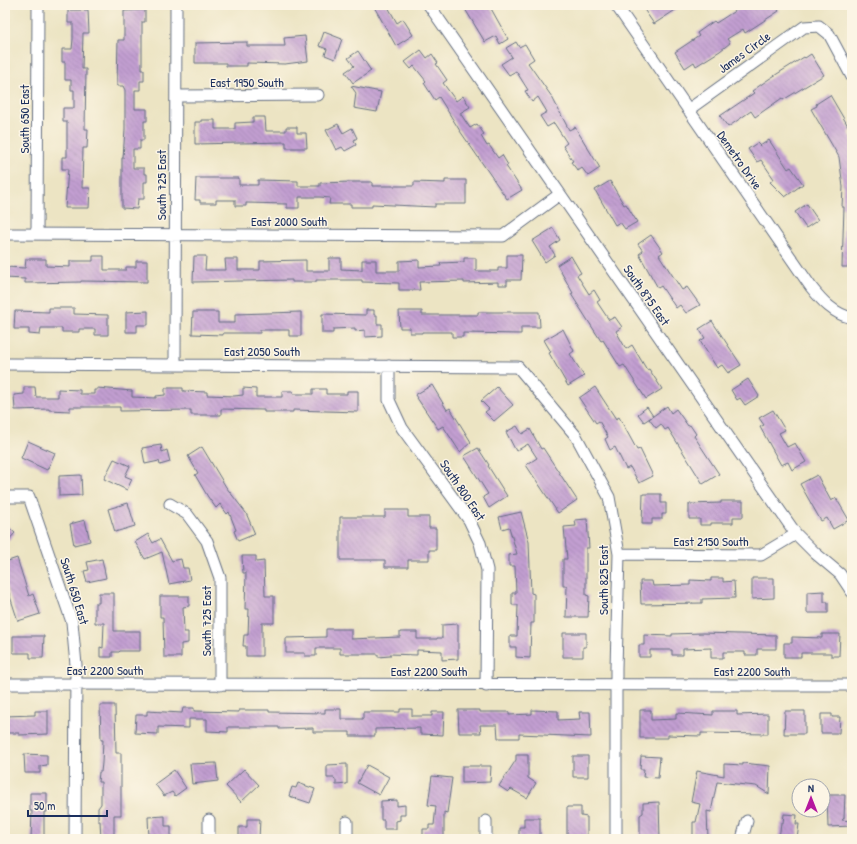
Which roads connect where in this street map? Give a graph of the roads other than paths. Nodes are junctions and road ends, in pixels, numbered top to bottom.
1 (38, 5) edge
2 (176, 5) edge
3 (429, 5) edge
4 (616, 5) edge
5 (852, 77) edge
6 (318, 95) dead end
7 (176, 96) junction
8 (688, 110) junction
9 (560, 194) junction
10 (5, 234) edge
11 (37, 234) junction
12 (175, 234) junction
13 (852, 318) edge
14 (5, 364) edge
15 (175, 365) junction
16 (389, 366) junction
17 (518, 368) joint
18 (5, 497) edge
19 (170, 504) dead end
20 (796, 534) junction
21 (619, 554) junction
22 (852, 592) edge
23 (5, 684) edge
24 (76, 684) junction
25 (220, 684) junction
26 (852, 684) edge
27 (616, 685) junction
28 (486, 686) junction
29 (209, 820) dead end
30 (486, 821) dead end
31 (746, 821) dead end
32 (347, 822) dead end
33 (75, 839) edge
34 (209, 839) edge
35 (347, 839) edge
36 (486, 839) edge
37 (616, 839) edge
38 (742, 839) edge

1 - 11 street, South 650 East
2 - 7 street, South 725 East
3 - 9 street, South 875 East
4 - 8 street, Demetro Drive
5 - 8 street, James Circle
6 - 7 street, East 1950 South
7 - 12 street, South 725 East
8 - 13 street, Demetro Drive
9 - 12 street, East 2000 South
9 - 20 street, South 875 East
10 - 11 street, East 2000 South
11 - 12 street, East 2000 South
12 - 15 street, South 725 East
14 - 15 street, East 2050 South
15 - 16 street, East 2050 South
16 - 17 street, East 2050 South
16 - 28 street, South 800 East
17 - 21 street, South 825 East
18 - 24 street, South 650 East
19 - 25 street, South 725 East
20 - 21 street, East 2150 South
20 - 22 street, South 875 East
21 - 27 street, South 825 East
23 - 24 street, East 2200 South
24 - 25 street, East 2200 South
24 - 33 street, South 650 East
25 - 28 street, East 2200 South
26 - 27 street, East 2200 South
27 - 28 street, East 2200 South
27 - 37 street, South 825 East
29 - 34 street
30 - 36 street
31 - 38 street
32 - 35 street

